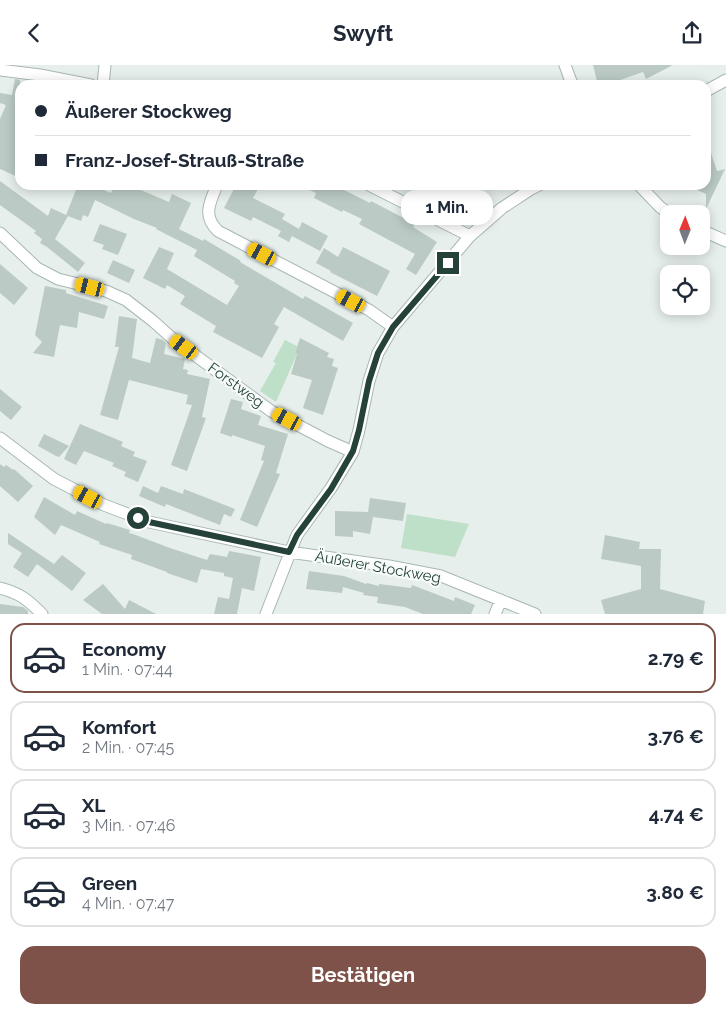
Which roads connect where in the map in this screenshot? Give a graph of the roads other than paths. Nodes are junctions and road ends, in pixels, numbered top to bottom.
1 (105, 65) edge
2 (565, 65) edge
3 (0, 70) edge
4 (66, 80) edge
5 (104, 80) edge
6 (570, 80) edge
7 (726, 80) edge
8 (711, 88) edge
9 (215, 190) edge
10 (379, 190) edge
11 (529, 190) edge
12 (644, 190) edge
13 (660, 207) edge
14 (0, 233) edge
15 (710, 235) edge
16 (470, 236) junction
17 (726, 241) edge
18 (393, 327) junction
19 (0, 439) edge
20 (353, 451) junction
21 (289, 552) junction
22 (0, 587) edge
23 (501, 600) junction
24 (42, 614) edge
25 (266, 614) edge
26 (495, 614) edge
27 (535, 614) edge

1 - 5 street
2 - 6 street
3 - 4 street
7 - 8 street
9 - 18 street
10 - 16 street
11 - 16 street
12 - 13 street
14 - 20 street, Forstweg
15 - 17 street
16 - 18 street
18 - 20 street
19 - 21 street, Äußerer Stockweg
20 - 21 street
21 - 23 street, Äußerer Stockweg
21 - 25 street
22 - 24 street
23 - 26 street
23 - 27 street, Äußerer Stockweg

